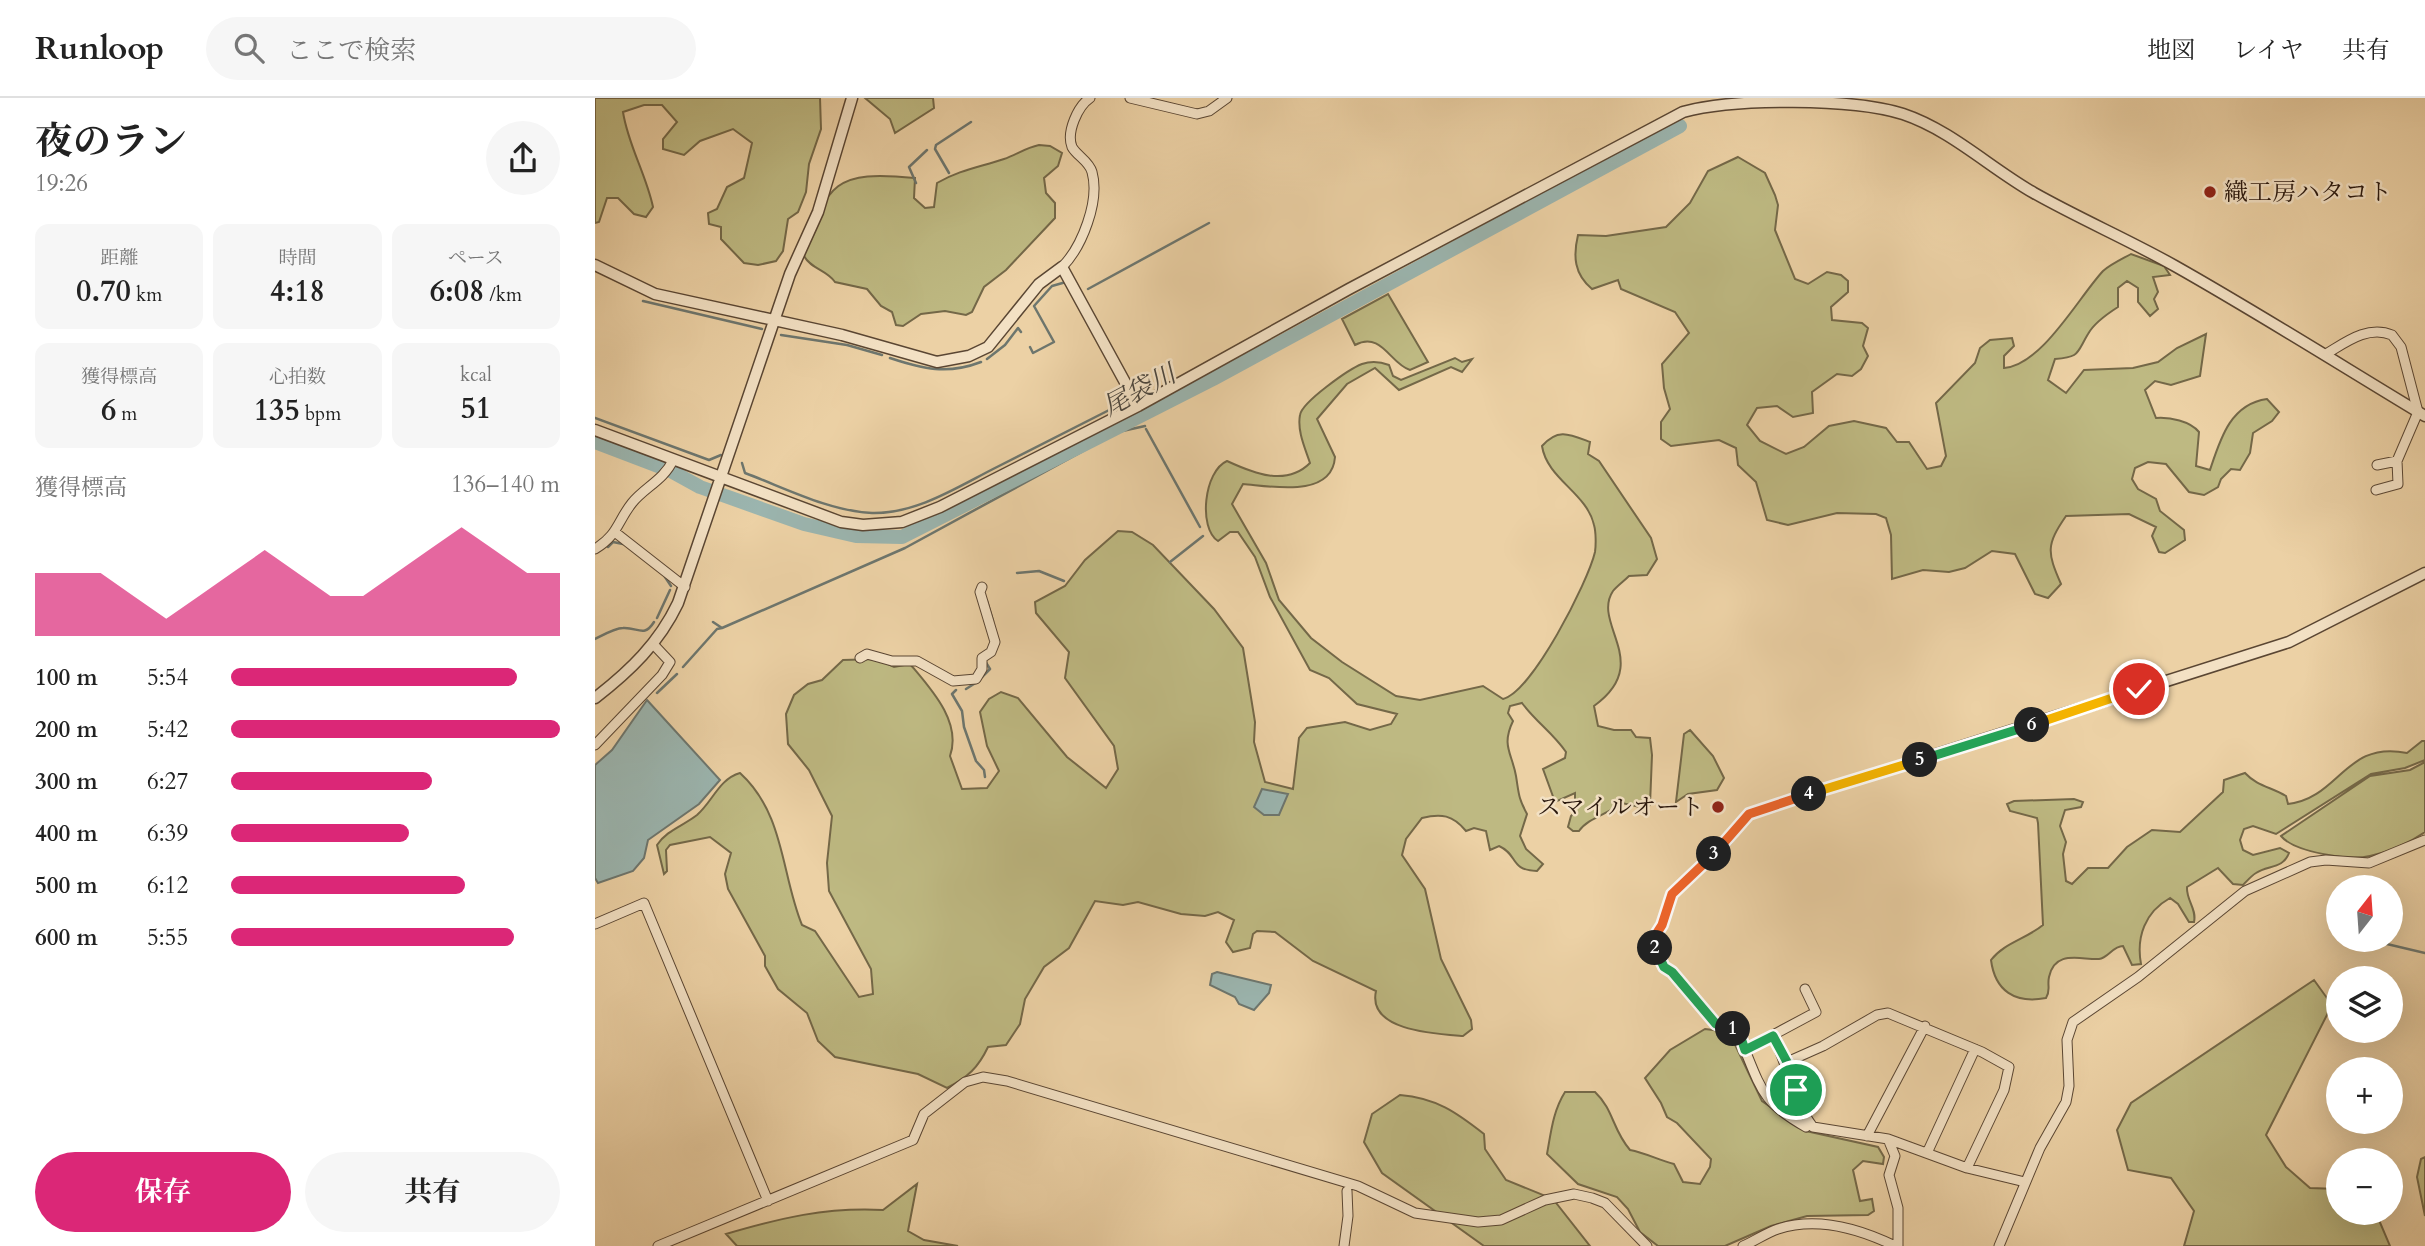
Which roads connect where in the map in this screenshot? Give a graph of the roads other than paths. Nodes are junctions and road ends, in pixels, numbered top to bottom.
1 (852, 98) edge
2 (1090, 98) edge
3 (1130, 98) edge
4 (1227, 98) edge
5 (1702, 102) edge
6 (595, 265) edge
7 (1062, 267) junction
8 (773, 323) junction
9 (2326, 354) junction
10 (1137, 406) junction
11 (2422, 414) edge
12 (595, 429) edge
13 (2397, 461) junction
14 (2377, 465) dead end
15 (670, 467) junction
16 (720, 488) junction
17 (2375, 490) dead end
18 (616, 533) junction
19 (595, 549) edge
20 (2425, 573) edge
21 (685, 587) junction
22 (982, 587) dead end
23 (654, 645) junction
24 (860, 658) dead end
25 (595, 698) edge
26 (595, 745) edge
27 (1931, 756) joint
28 (2425, 840) edge
29 (595, 924) edge
30 (1805, 989) dead end
31 (1925, 1026) junction
32 (1773, 1036) junction
33 (1975, 1049) junction
34 (1745, 1050) junction
35 (1787, 1062) junction
36 (1810, 1123) junction
37 (1867, 1136) junction
38 (1888, 1139) junction
39 (1927, 1153) junction
40 (1968, 1168) junction
41 (2025, 1182) junction
42 (1347, 1191) dead end
43 (768, 1201) junction
44 (658, 1246) edge
45 (1344, 1246) edge
46 (1647, 1246) edge
47 (1743, 1246) edge
48 (1896, 1246) edge
49 (1999, 1246) edge

1 - 8 street
2 - 7 street
3 - 4 street
5 - 9 street
5 - 10 street
6 - 8 street
7 - 8 street
7 - 10 street
8 - 16 street
9 - 11 street
9 - 11 street
10 - 16 street
11 - 13 street
12 - 15 street
13 - 14 street
13 - 17 street
15 - 16 street
15 - 18 street
16 - 21 street
18 - 19 street
18 - 21 street
20 - 27 street
21 - 23 street
22 - 24 street
23 - 25 street
23 - 26 street
27 - 34 street
28 - 41 street
29 - 43 street
30 - 32 street
31 - 33 street
31 - 35 street
31 - 37 street
32 - 34 street
32 - 35 street
33 - 39 street
33 - 40 street
34 - 36 street
35 - 36 street
36 - 37 street
37 - 38 street
38 - 39 street
38 - 48 street
39 - 40 street
40 - 41 street
41 - 49 street
42 - 45 street
43 - 44 street
43 - 46 street
47 - 48 street

